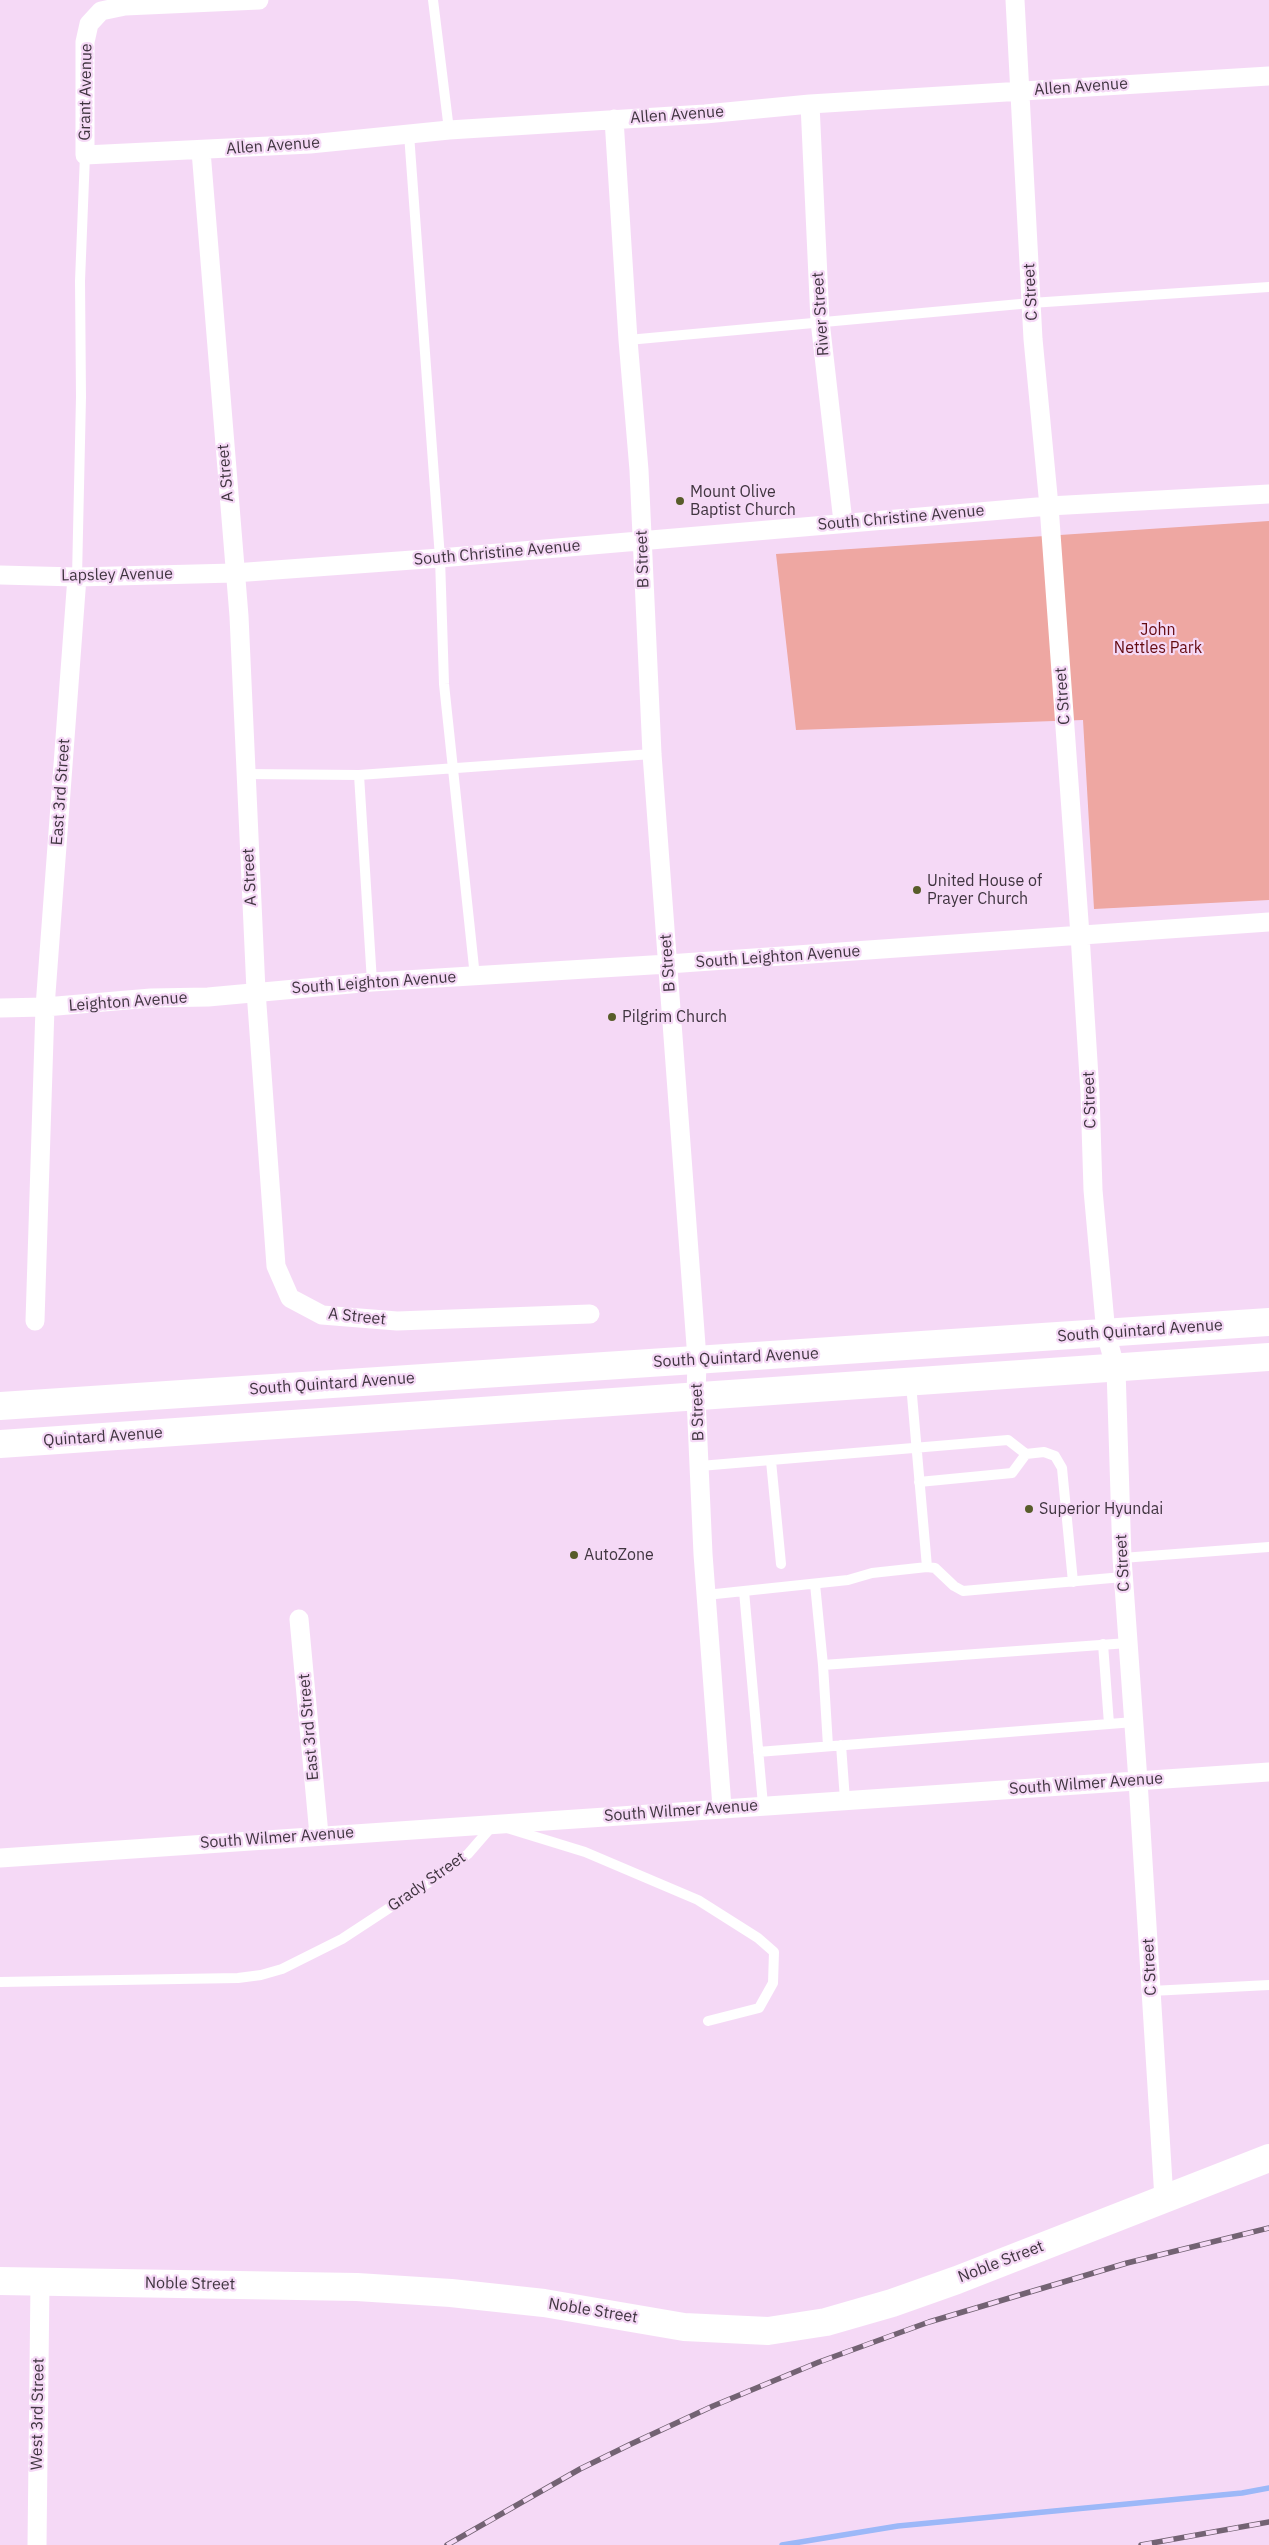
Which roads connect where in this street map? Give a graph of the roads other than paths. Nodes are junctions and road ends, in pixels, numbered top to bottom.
1 (259, 0) edge
2 (434, 0) edge
3 (1015, 0) edge
4 (1269, 76) edge
5 (1021, 92) junction
6 (810, 104) junction
7 (614, 119) junction
8 (449, 130) junction
9 (409, 134) junction
10 (201, 151) junction
11 (85, 155) junction
12 (1269, 287) edge
13 (1031, 303) junction
14 (820, 321) junction
15 (628, 340) junction
16 (1269, 494) edge
17 (1049, 506) junction
18 (843, 522) junction
19 (643, 541) junction
20 (440, 558) junction
21 (234, 573) junction
22 (0, 575) edge
23 (77, 577) junction
24 (652, 754) junction
25 (452, 769) junction
26 (245, 774) junction
27 (359, 774) junction
28 (1269, 922) edge
29 (1080, 935) junction
30 (668, 964) junction
31 (474, 977) junction
32 (372, 982) junction
33 (256, 991) junction
34 (45, 1007) junction
35 (0, 1008) edge
36 (590, 1314) dead end
37 (35, 1321) dead end
38 (1269, 1322) edge
39 (1106, 1334) junction
40 (1269, 1357) edge
41 (697, 1359) junction
42 (1116, 1369) junction
43 (910, 1380) junction
44 (696, 1398) junction
45 (0, 1406) edge
46 (207, 1429) joint
47 (0, 1444) edge
48 (916, 1449) junction
49 (1026, 1454) junction
50 (771, 1461) junction
51 (700, 1466) junction
52 (919, 1482) junction
53 (1269, 1547) edge
54 (781, 1564) dead end
55 (926, 1567) junction
56 (1122, 1567) junction
57 (1073, 1582) junction
58 (815, 1584) junction
59 (744, 1591) junction
60 (706, 1595) junction
61 (299, 1619) dead end
62 (1128, 1643) junction
63 (1103, 1644) junction
64 (823, 1665) junction
65 (1134, 1722) junction
66 (1108, 1724) junction
67 (841, 1745) junction
68 (828, 1746) junction
69 (758, 1752) junction
70 (1269, 1772) edge
71 (1138, 1781) junction
72 (845, 1800) junction
73 (763, 1805) junction
74 (722, 1808) junction
75 (494, 1824) junction
76 (319, 1835) junction
77 (0, 1858) edge
78 (0, 1982) edge
79 (1269, 1985) edge
80 (1151, 1991) junction
81 (708, 2021) dead end
82 (1269, 2158) edge
83 (1164, 2199) junction
84 (0, 2282) edge
85 (40, 2282) junction
86 (36, 2545) edge

1 - 11 street, Grant Avenue
2 - 8 lane
3 - 5 street, C Street
4 - 5 street, Allen Avenue
5 - 6 street, Allen Avenue
5 - 13 street, C Street
6 - 7 street, Allen Avenue
6 - 14 street, River Street
7 - 8 street, Allen Avenue
7 - 15 street, B Street
8 - 9 street, Allen Avenue
9 - 10 street, Allen Avenue
9 - 20 lane
10 - 11 street, Allen Avenue
10 - 21 street, A Street
11 - 23 lane
12 - 13 lane
13 - 14 lane
13 - 17 street, C Street
14 - 15 lane
14 - 18 street, River Street
15 - 19 street, B Street
16 - 17 street, South Christine Avenue
17 - 18 street, South Christine Avenue
17 - 29 street, C Street
18 - 19 street, South Christine Avenue
19 - 20 street, South Christine Avenue
19 - 24 street, B Street
20 - 21 street, South Christine Avenue
20 - 25 lane
21 - 23 street, Lapsley Avenue
21 - 26 street, A Street
22 - 23 street, Lapsley Avenue
23 - 34 street, East 3rd Street
24 - 25 lane
24 - 30 street, B Street
25 - 27 lane
25 - 31 lane
26 - 27 lane
26 - 33 street, A Street
27 - 32 lane
28 - 29 street, South Leighton Avenue
29 - 30 street, South Leighton Avenue
29 - 39 street, C Street
30 - 31 street, South Leighton Avenue
30 - 41 street, B Street
31 - 32 street, South Leighton Avenue
32 - 33 street, South Leighton Avenue
33 - 34 street, Leighton Avenue
33 - 36 street, A Street
34 - 35 street, Leighton Avenue
34 - 37 street, East 3rd Street
38 - 39 main road, South Quintard Avenue
39 - 41 main road, South Quintard Avenue
39 - 42 street, C Street
40 - 42 main road, South Quintard Avenue
41 - 44 street, B Street
41 - 45 main road, South Quintard Avenue
42 - 43 main road, South Quintard Avenue
42 - 56 street, C Street
43 - 44 main road, South Quintard Avenue
43 - 48 lane
44 - 46 main road, South Quintard Avenue
44 - 51 street, B Street
46 - 47 main road, Quintard Avenue
48 - 49 lane
48 - 50 lane
48 - 52 lane
49 - 52 lane
49 - 57 lane
50 - 51 lane
50 - 54 lane
51 - 60 street, B Street
52 - 55 lane
53 - 56 lane
55 - 57 lane
55 - 58 lane
56 - 57 lane
56 - 62 street, C Street
58 - 59 lane
58 - 64 lane
59 - 60 lane
59 - 69 lane
60 - 74 street, B Street
61 - 76 street, East 3rd Street
62 - 63 lane
62 - 65 street, C Street
63 - 64 lane
63 - 66 lane
64 - 68 lane
65 - 66 lane
65 - 71 street, C Street
66 - 67 lane
67 - 68 lane
67 - 72 lane
68 - 69 lane
69 - 73 lane
70 - 71 street, South Wilmer Avenue
71 - 72 street, South Wilmer Avenue
71 - 80 street, C Street
72 - 73 street, South Wilmer Avenue
73 - 74 street, South Wilmer Avenue
74 - 75 street, South Wilmer Avenue
75 - 76 street, South Wilmer Avenue
75 - 78 lane, Grady Street
75 - 81 lane
76 - 77 street, South Wilmer Avenue
79 - 80 lane
80 - 83 street, C Street
82 - 83 main road, Noble Street
83 - 85 main road, Noble Street
84 - 85 main road, Noble Street
85 - 86 street, West 3rd Street

